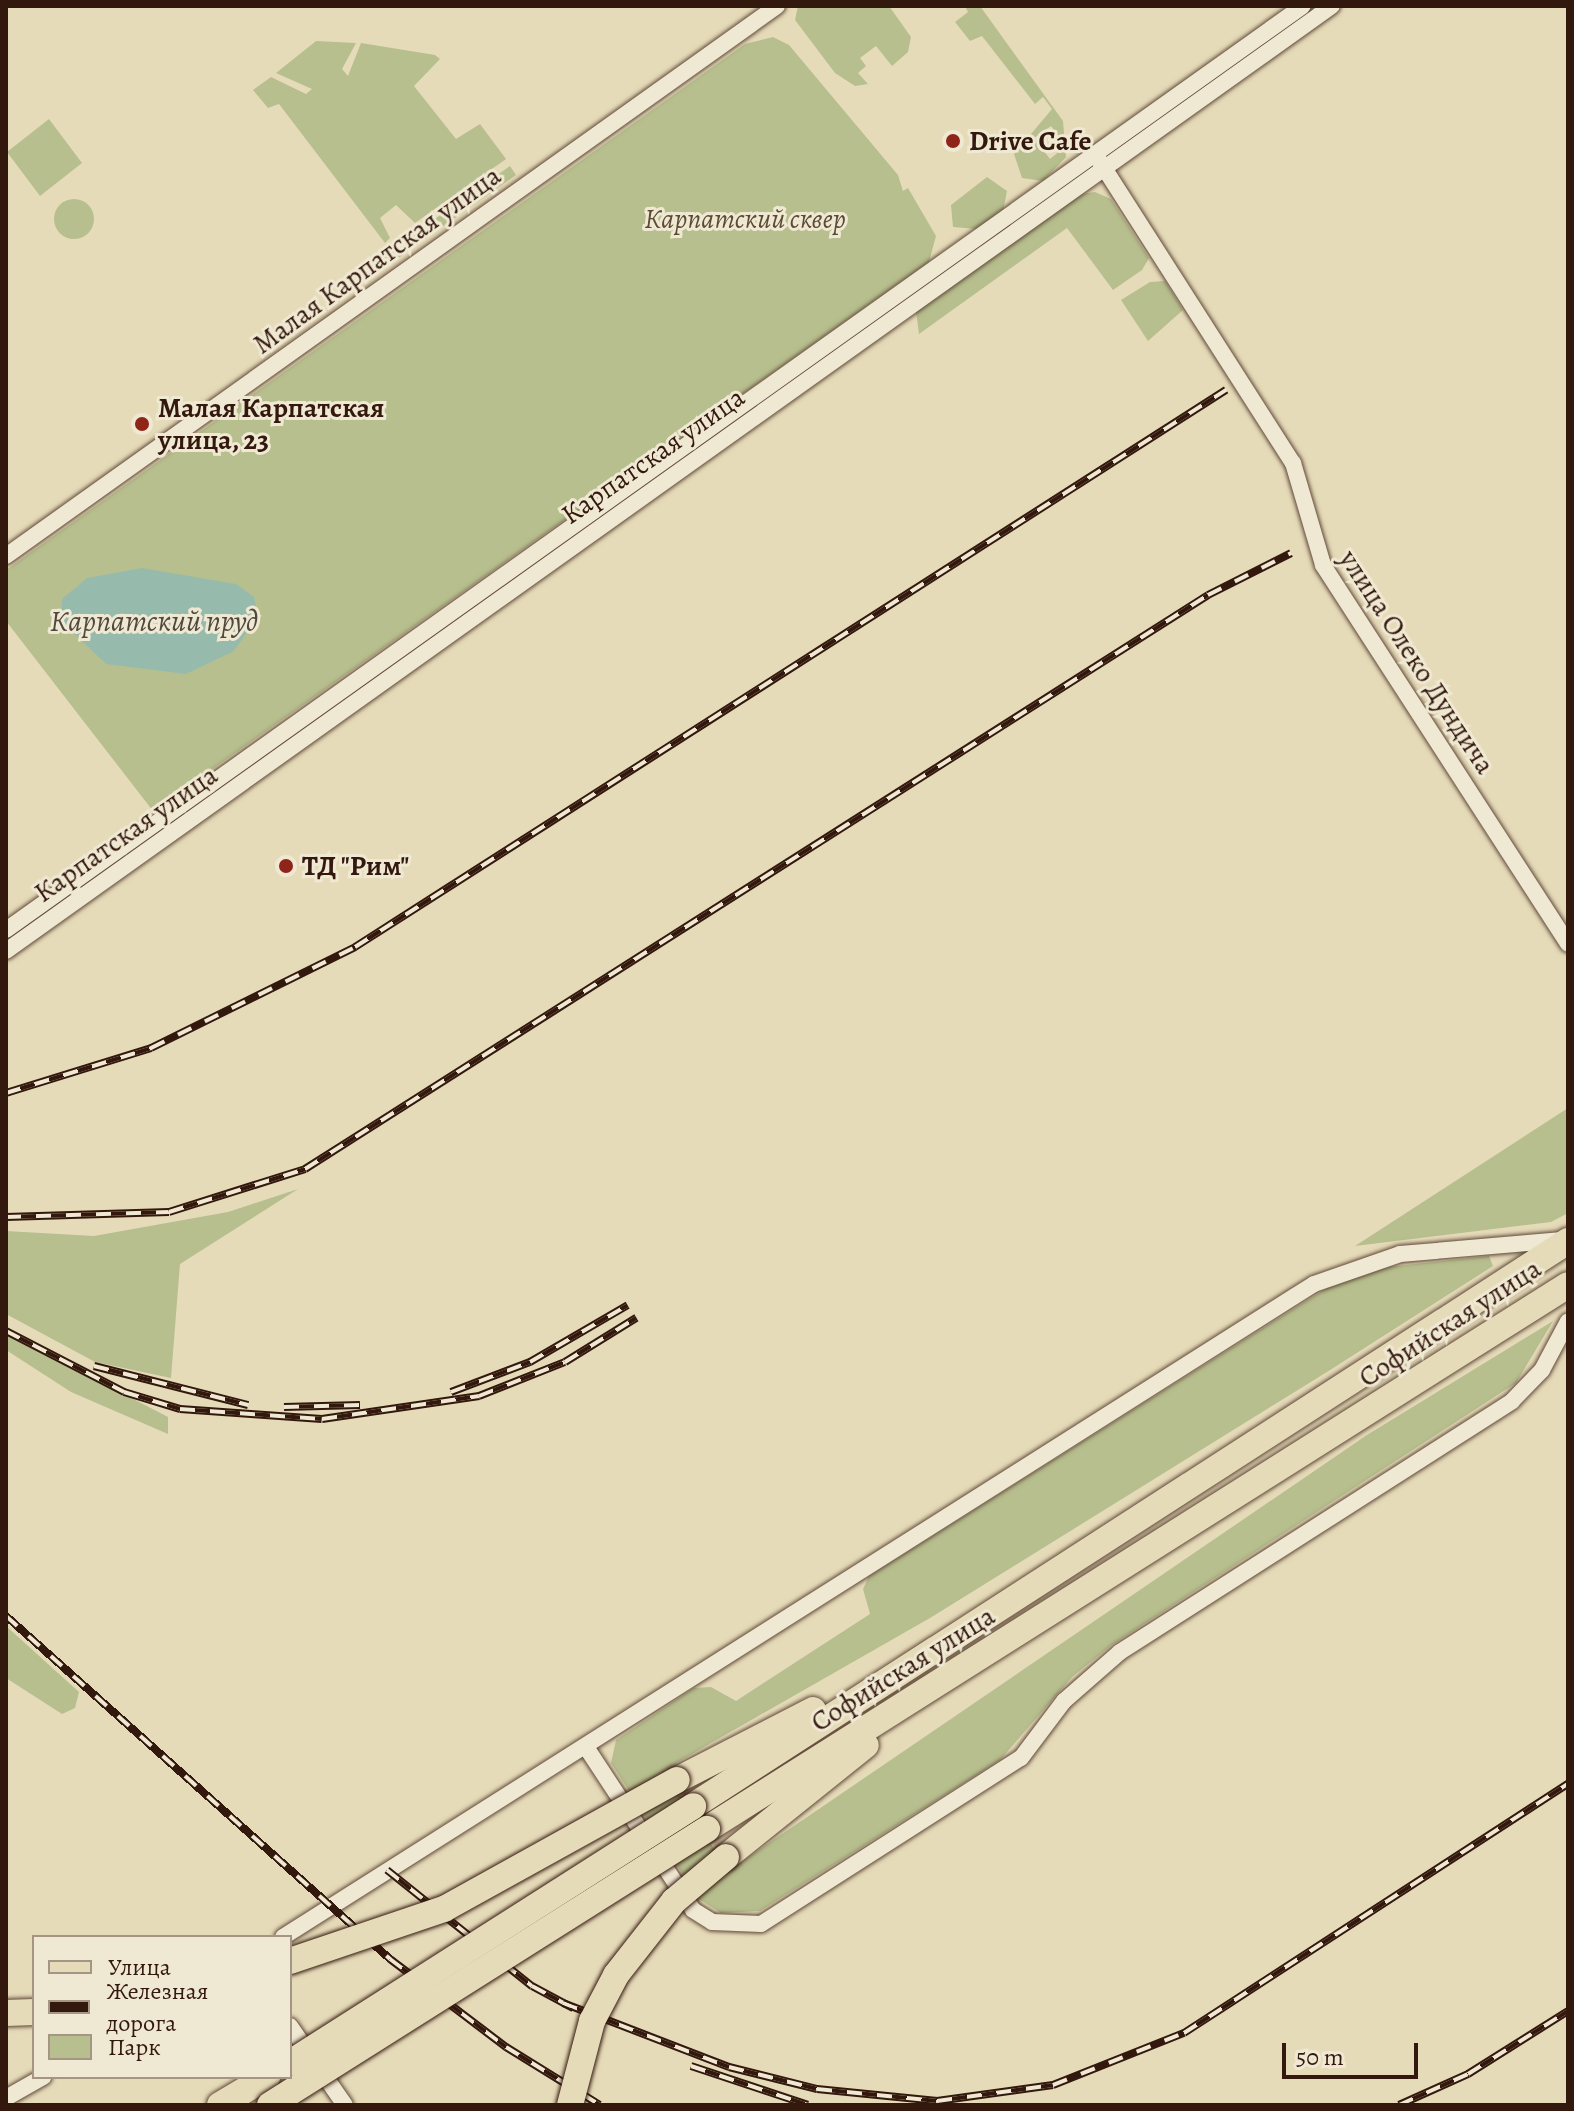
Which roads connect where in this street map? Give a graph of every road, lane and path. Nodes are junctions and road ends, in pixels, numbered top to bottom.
1 (777, 6) edge
2 (1303, 6) edge
3 (1332, 6) edge
4 (1100, 161) junction
5 (6, 556) edge
6 (6, 930) edge
7 (1568, 944) edge
8 (6, 951) edge
9 (1568, 1240) edge
10 (1568, 1285) edge
11 (1568, 1321) edge
12 (882, 1678) junction
13 (900, 1711) junction
14 (586, 1747) junction
15 (286, 1935) edge
16 (292, 1960) edge
17 (32, 2012) edge
18 (6, 2013) edge
19 (292, 2029) edge
20 (292, 2062) edge
21 (39, 2079) edge
22 (264, 2079) edge
23 (6, 2098) edge
24 (220, 2105) edge
25 (270, 2105) edge
26 (345, 2105) edge
27 (570, 2105) edge

1 - 5 street, Малая Карпатская улица
2 - 4 street, Карпатская улица
3 - 4 street, Карпатская улица
4 - 6 street, Карпатская улица
4 - 7 street, улица Олеко Дундича
4 - 8 street, Карпатская улица
9 - 12 main road, Софийская улица
9 - 14 street
10 - 13 main road, Софийская улица
11 - 14 street
12 - 16 main road, bridge
12 - 20 main road, Софийская улица, bridge
13 - 25 main road, Софийская улица, bridge
13 - 27 main road, bridge
14 - 15 street
17 - 18 main road
19 - 26 street
21 - 23 street
22 - 24 main road

